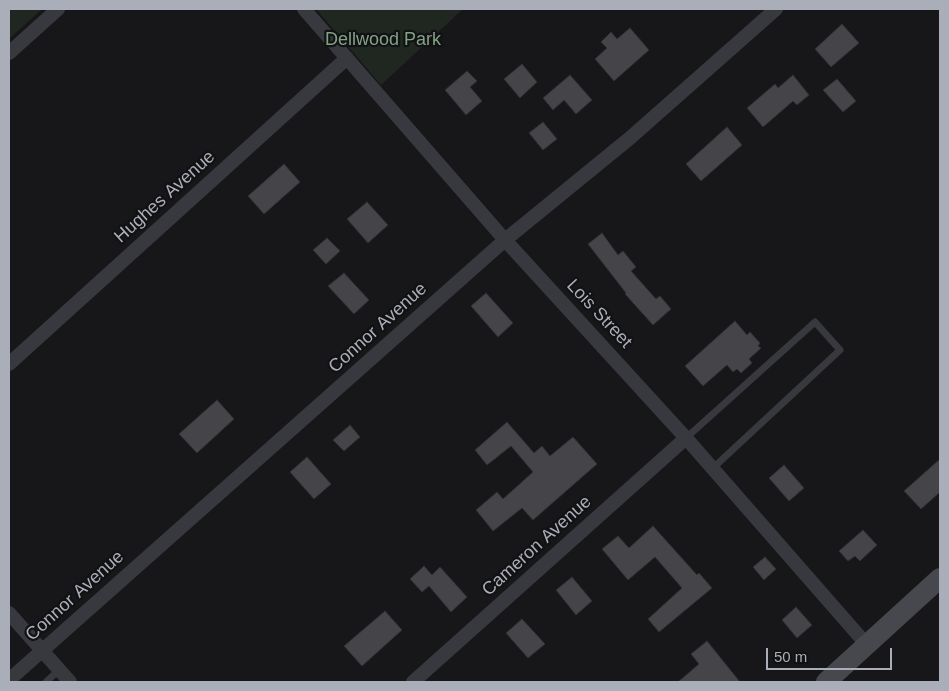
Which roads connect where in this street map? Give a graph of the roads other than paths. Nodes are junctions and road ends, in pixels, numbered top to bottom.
1 (58, 9) edge
2 (304, 9) edge
3 (776, 9) edge
4 (9, 53) edge
5 (347, 58) junction
6 (505, 240) junction
7 (9, 364) edge
8 (686, 438) junction
9 (713, 468) junction
10 (940, 578) edge
11 (9, 613) edge
12 (867, 645) junction
13 (42, 651) junction
14 (59, 670) junction
15 (9, 680) edge
16 (46, 682) edge
17 (70, 682) edge
18 (414, 682) edge
19 (826, 682) edge

1 - 4 street
2 - 5 street, Lois Street
3 - 6 street, Connor Avenue
5 - 6 street, Lois Street
5 - 7 street, Hughes Avenue
6 - 8 street, Lois Street
6 - 13 street, Connor Avenue
8 - 9 street, Lois Street
8 - 9 lane
8 - 18 street, Cameron Avenue
9 - 12 street, Lois Street
10 - 12 street
11 - 13 street
12 - 19 street
13 - 14 street
13 - 15 street, Connor Avenue
14 - 16 lane
14 - 17 street

